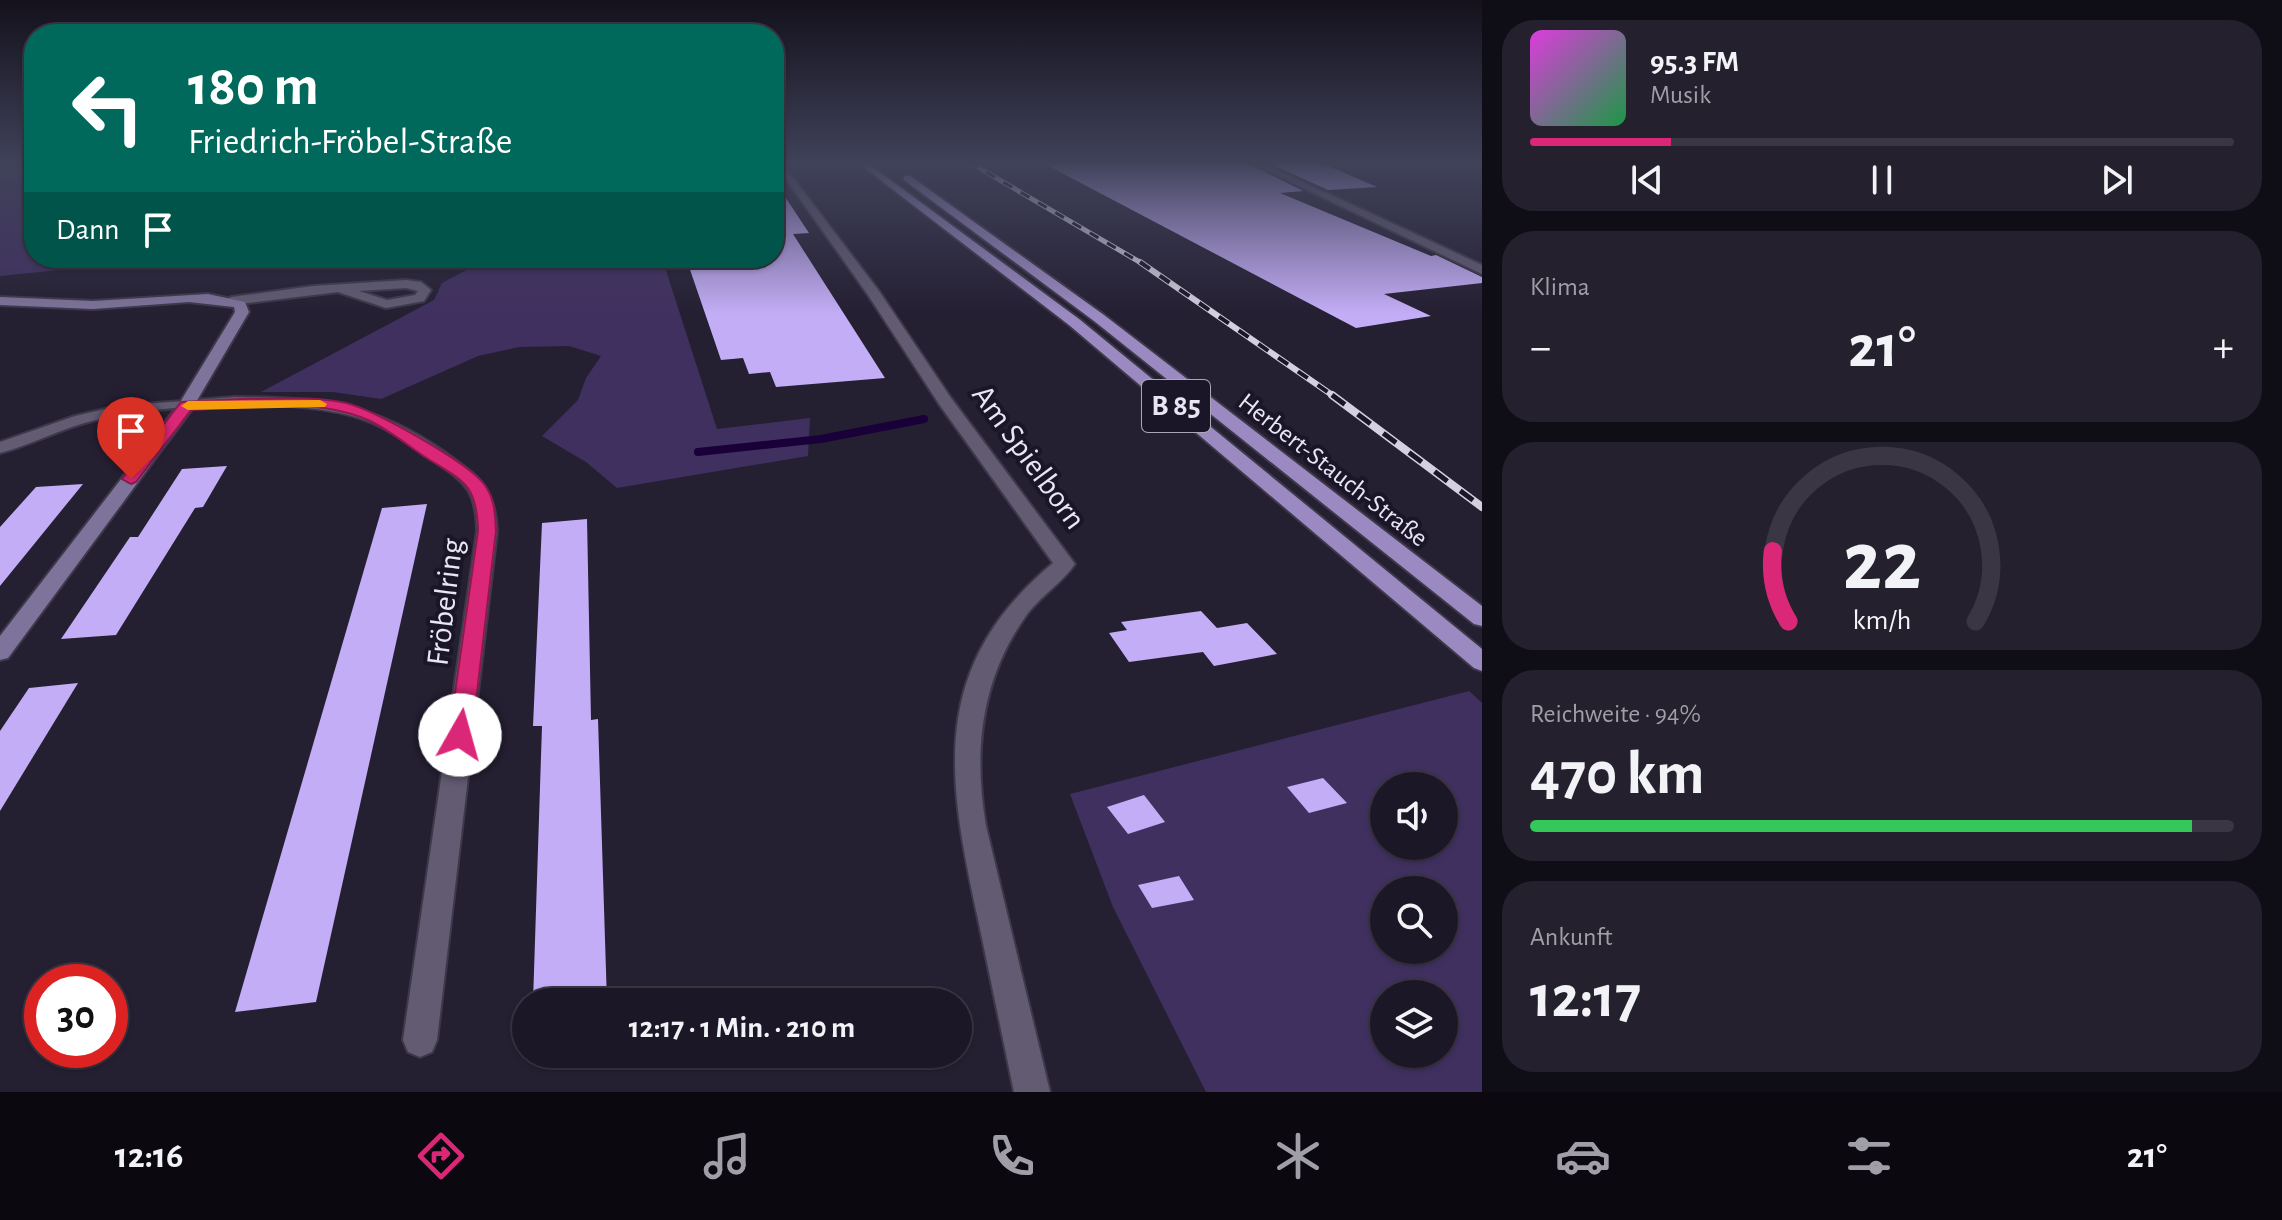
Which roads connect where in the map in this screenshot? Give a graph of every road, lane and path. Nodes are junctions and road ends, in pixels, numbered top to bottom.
1 (814, 213) edge
2 (929, 213) edge
3 (954, 213) edge
4 (1361, 213) edge
5 (1482, 270) edge
6 (341, 289) junction
7 (0, 301) edge
8 (231, 301) junction
9 (186, 406) junction
10 (0, 448) edge
11 (1482, 618) edge
12 (0, 652) edge
13 (1482, 662) edge
14 (420, 1040) dead end
15 (1032, 1092) edge

1 - 15 street, Am Spielborn
2 - 13 main road, Herbert-Stauch-Straße / B 85
3 - 11 main road, Herbert-Stauch-Straße / B 85
4 - 5 street
6 - 6 street
6 - 8 street
7 - 8 street
8 - 9 street
9 - 10 street, Fröbelring
9 - 12 street
9 - 14 street, Fröbelring

